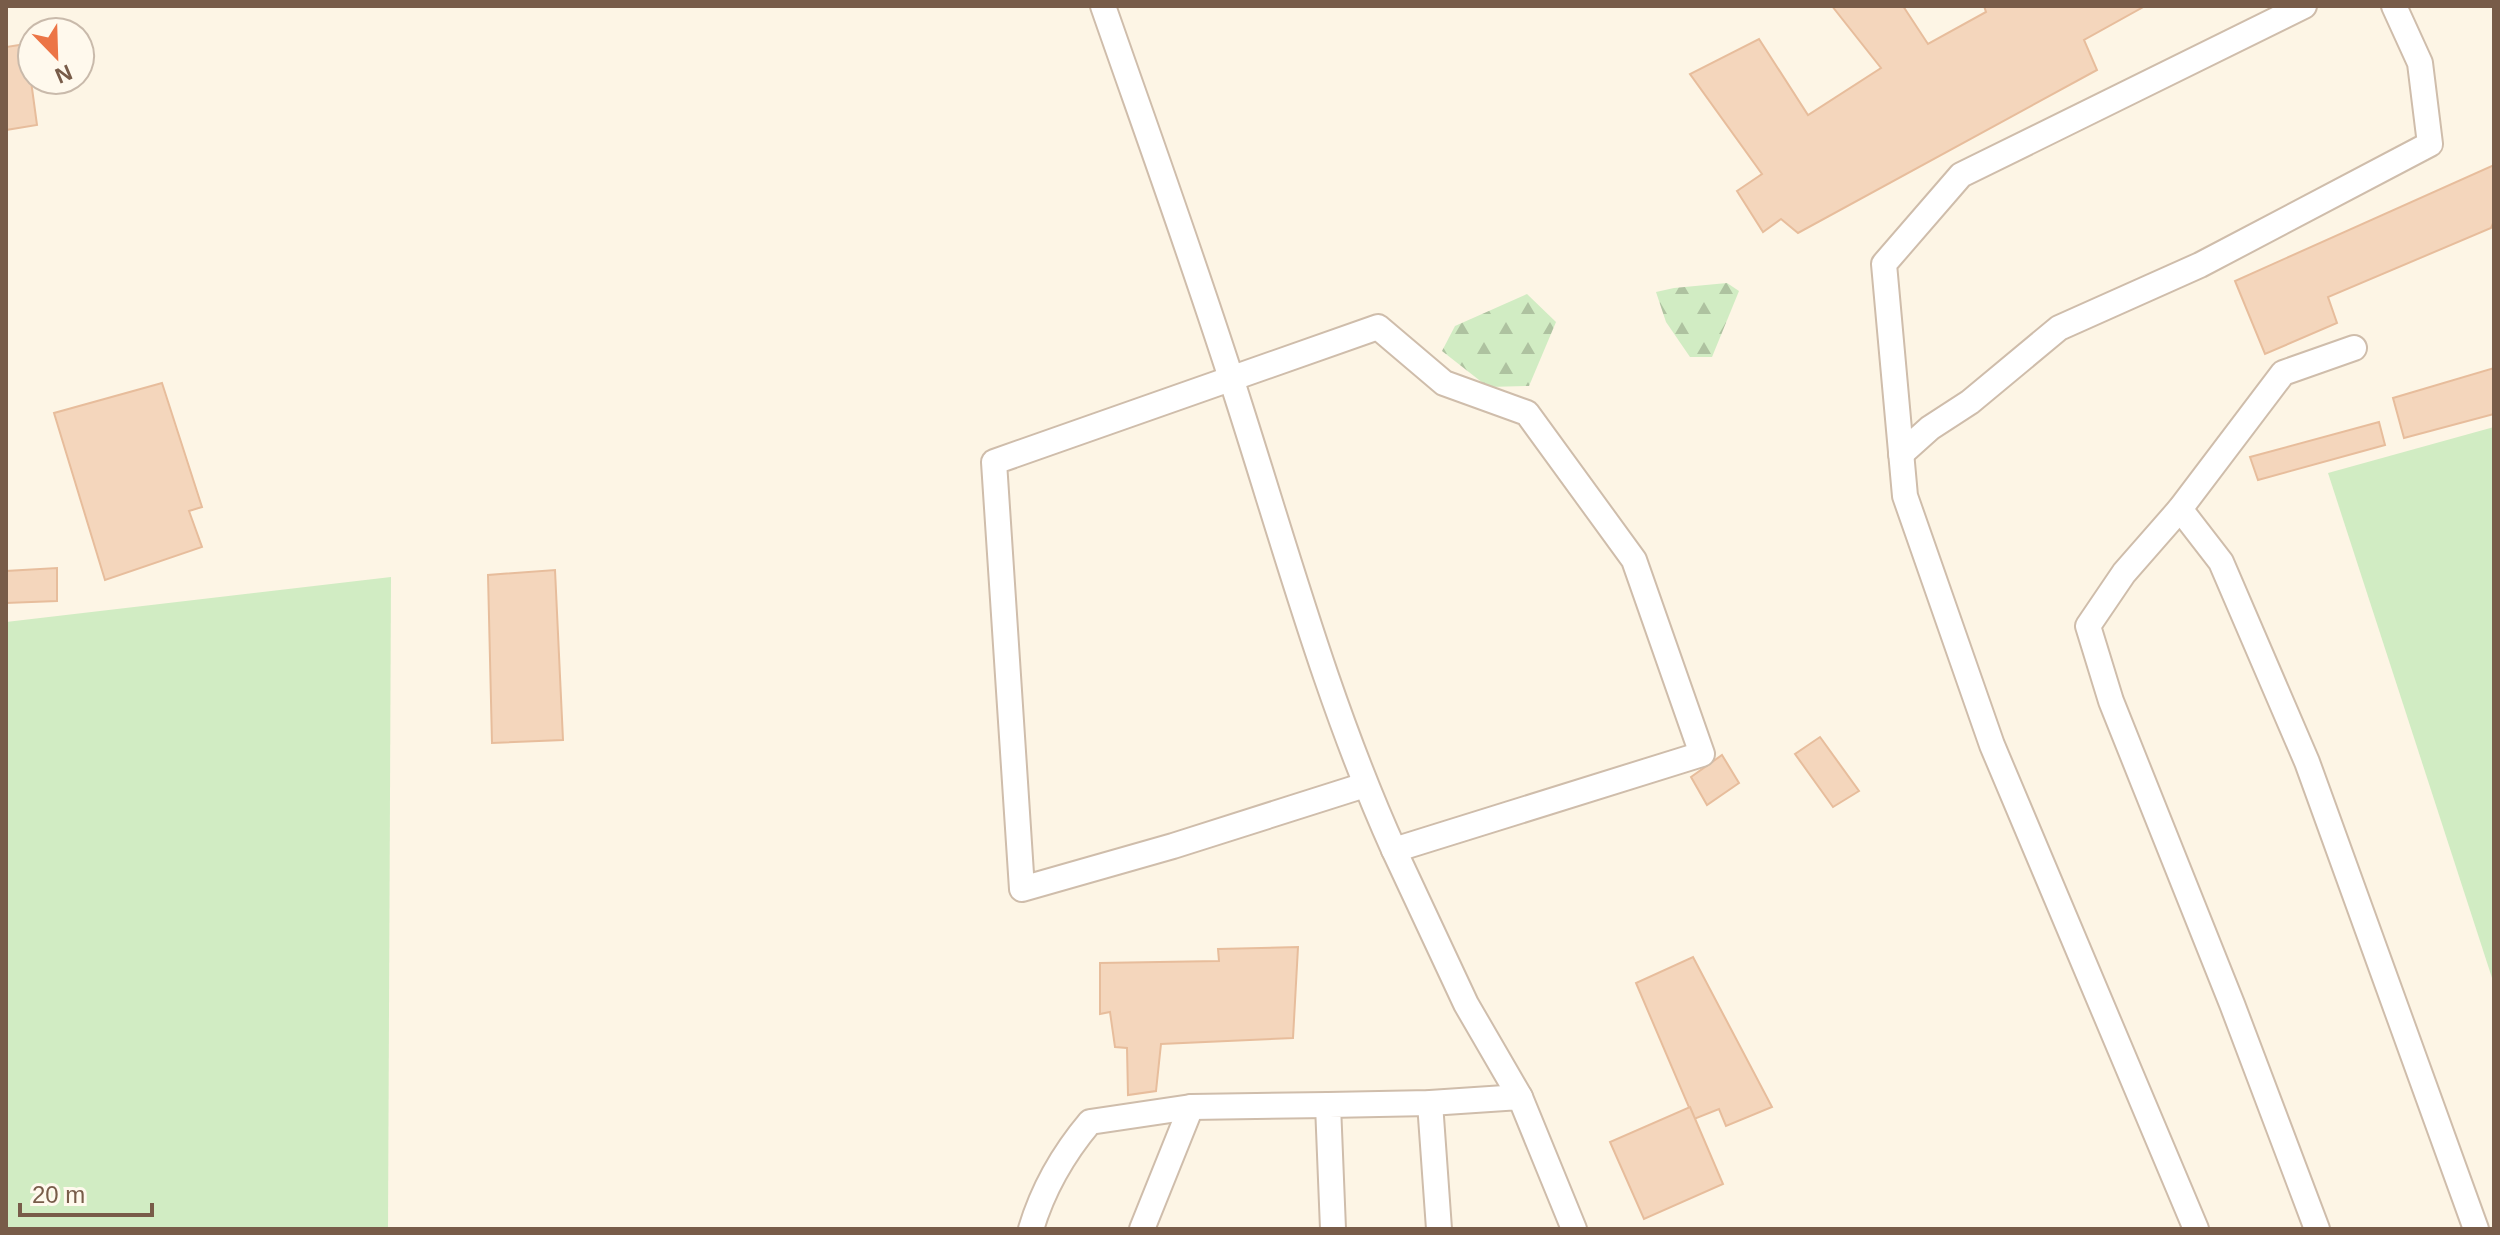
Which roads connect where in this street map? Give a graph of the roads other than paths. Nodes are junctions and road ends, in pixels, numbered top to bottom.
1 (1103, 6) edge
2 (2304, 6) edge
3 (2394, 6) edge
4 (2354, 348) dead end
5 (1231, 379) junction
6 (1901, 454) junction
7 (2180, 509) junction
8 (1365, 785) junction
9 (1394, 850) junction
10 (1520, 1097) junction
11 (1430, 1103) junction
12 (1328, 1105) junction
13 (1191, 1107) junction
14 (1031, 1229) edge
15 (1142, 1229) edge
16 (1333, 1229) edge
17 (1439, 1229) edge
18 (1574, 1229) edge
19 (2196, 1229) edge
20 (2317, 1229) edge
21 (2476, 1229) edge

1 - 5 lane
2 - 6 lane
3 - 6 lane
4 - 7 lane
5 - 8 lane
5 - 8 lane
5 - 9 lane
6 - 19 lane
7 - 20 lane
7 - 21 lane
8 - 9 lane
9 - 10 lane
10 - 11 lane
10 - 18 lane
11 - 12 lane
11 - 17 lane
12 - 13 lane
12 - 16 lane
13 - 14 lane
13 - 15 lane

